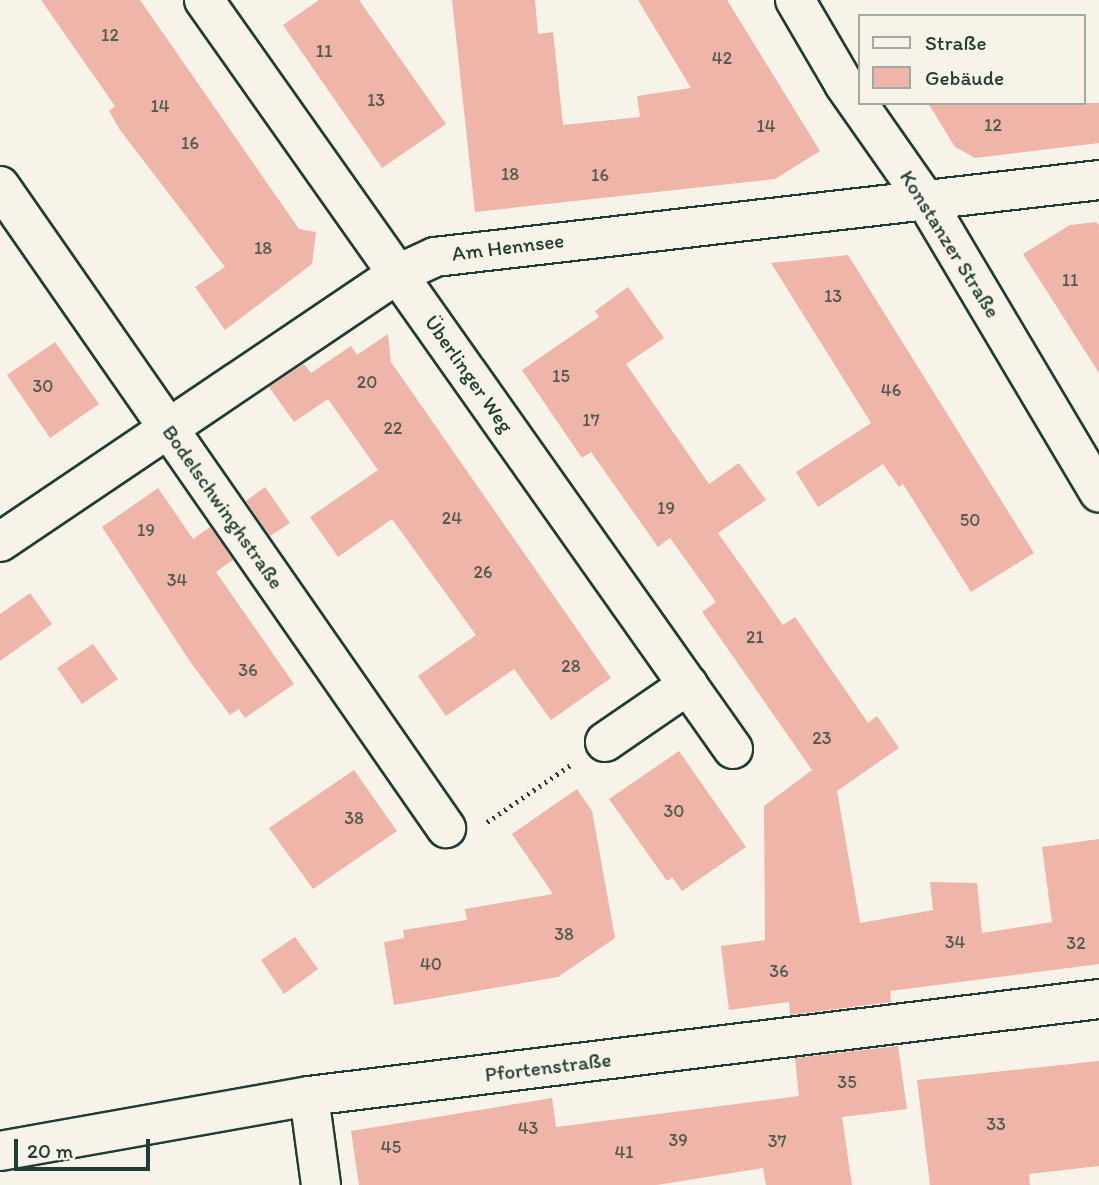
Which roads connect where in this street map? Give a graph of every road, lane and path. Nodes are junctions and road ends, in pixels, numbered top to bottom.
1 (204, 0) edge
2 (795, 0) edge
3 (858, 104) edge
4 (859, 105) edge
5 (1099, 180) edge
6 (0, 186) edge
7 (926, 201) junction
8 (398, 274) junction
9 (166, 426) junction
10 (1099, 492) edge
11 (0, 541) edge
12 (688, 685) junction
13 (605, 743) joint
14 (733, 748) dead end
15 (446, 828) joint
16 (1099, 999) edge
17 (309, 1096) junction
18 (0, 1151) edge
19 (321, 1185) edge

1 - 8 street, Überlinger Weg
2 - 3 street, Konstanzer Straße
4 - 7 street, Konstanzer Straße
5 - 7 street, Am Hennsee
6 - 9 street, Bodelschwinghstraße
7 - 8 street, Am Hennsee
7 - 10 street, Konstanzer Straße
8 - 9 street, Am Hennsee
8 - 12 street, Überlinger Weg
9 - 11 street, Am Hennsee
9 - 15 street, Bodelschwinghstraße
12 - 13 street
12 - 14 street, Überlinger Weg
13 - 15 path
16 - 17 street, Pfortenstraße
17 - 18 street, Pfortenstraße
17 - 19 street

